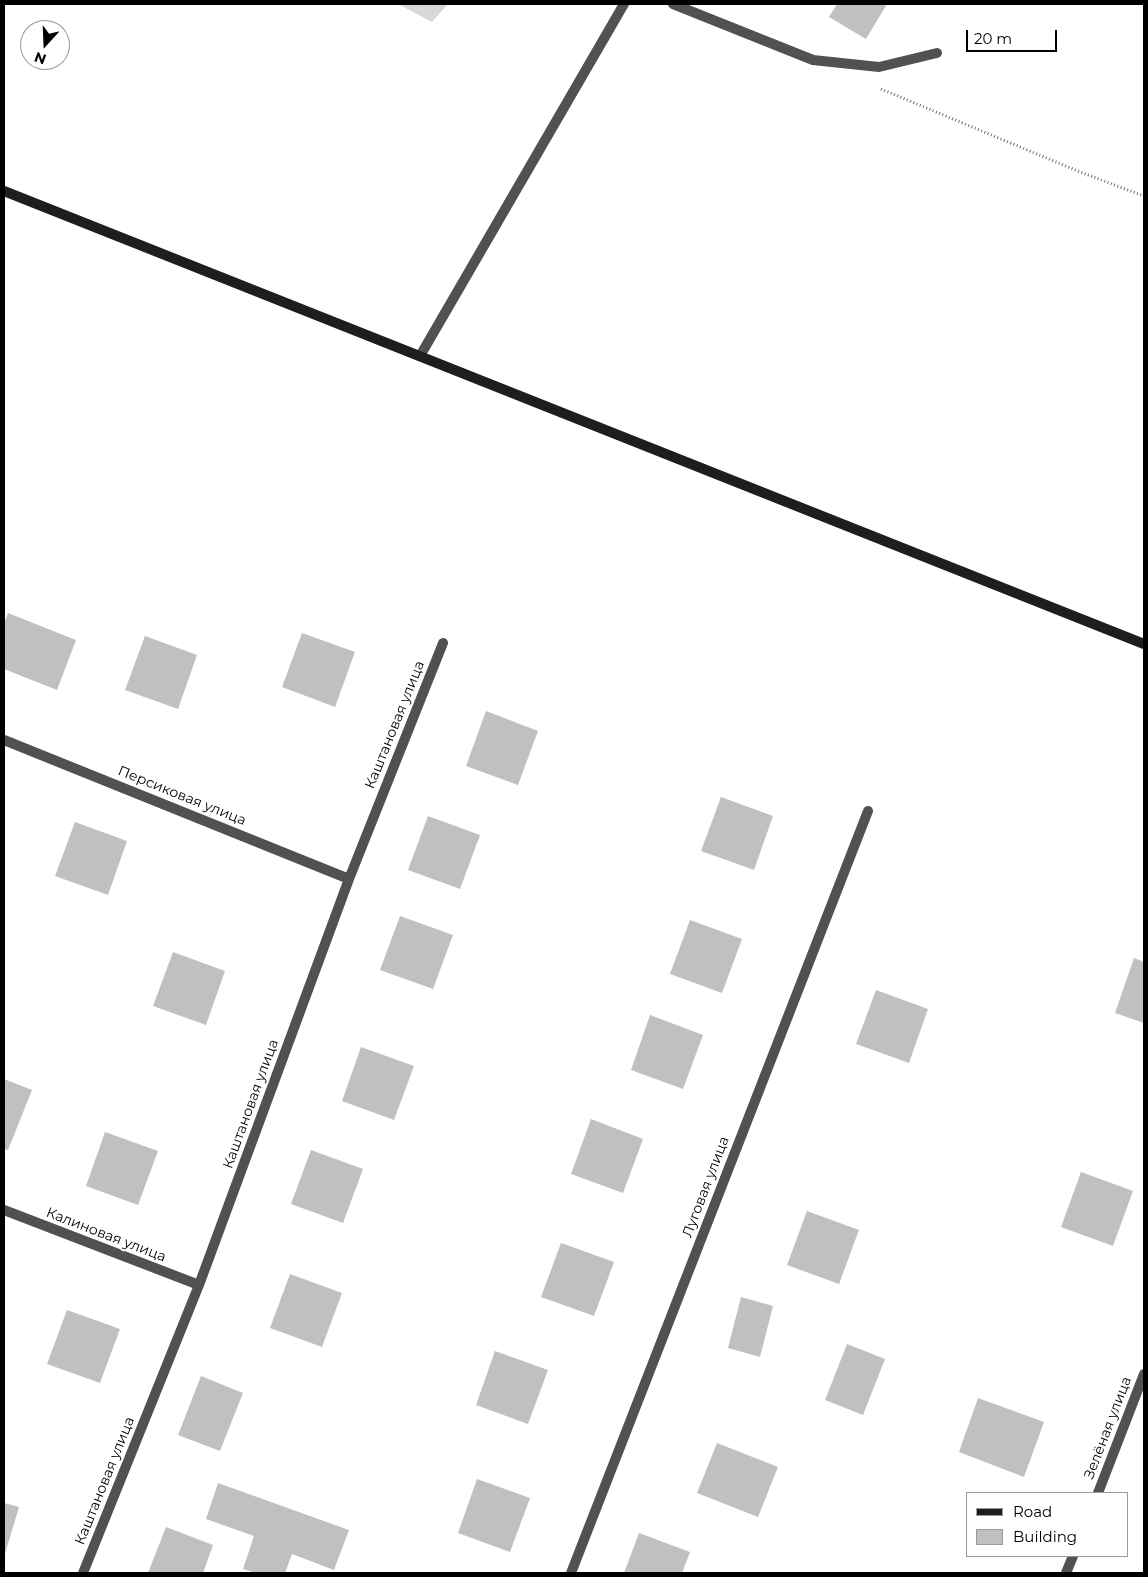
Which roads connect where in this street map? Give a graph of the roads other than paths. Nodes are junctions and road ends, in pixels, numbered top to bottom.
1 (624, 4) edge
2 (673, 4) edge
3 (937, 54) dead end
4 (4, 191) edge
5 (420, 356) junction
6 (442, 643) dead end
7 (1144, 644) edge
8 (4, 740) edge
9 (868, 812) dead end
10 (349, 879) junction
11 (4, 1210) edge
12 (198, 1285) junction
13 (1144, 1374) edge
14 (1098, 1492) edge
15 (1073, 1557) edge
16 (83, 1573) edge
17 (571, 1573) edge
18 (1066, 1573) edge

1 - 5 lane
2 - 3 lane
4 - 5 main road
5 - 7 main road
6 - 10 lane, Каштановая улица
8 - 10 lane, Персиковая улица
9 - 17 lane, Луговая улица
10 - 12 lane, Каштановая улица
11 - 12 lane, Калиновая улица
12 - 16 lane, Каштановая улица
13 - 14 lane, Зелёная улица
15 - 18 lane

